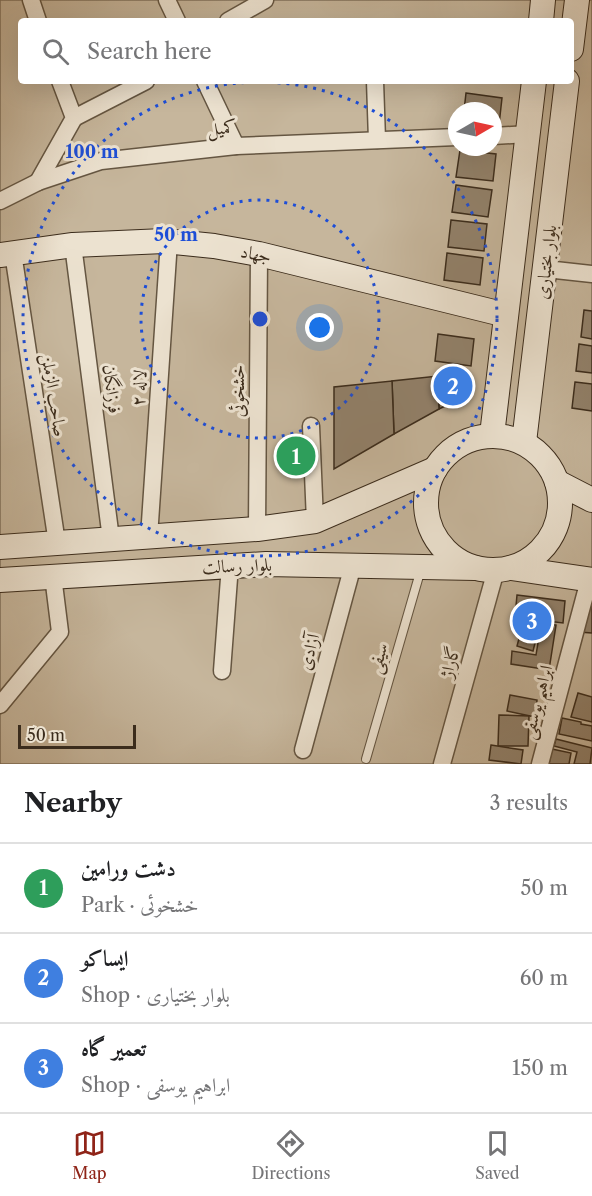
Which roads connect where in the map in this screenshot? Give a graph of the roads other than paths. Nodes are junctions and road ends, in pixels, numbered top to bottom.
1 (31, 0) edge
2 (167, 0) edge
3 (265, 0) edge
4 (543, 0) edge
5 (577, 0) edge
6 (37, 18) edge
7 (176, 18) edge
8 (233, 18) edge
9 (541, 18) edge
10 (574, 24) edge
11 (61, 84) edge
12 (140, 84) edge
13 (206, 84) edge
14 (375, 84) edge
15 (534, 84) edge
16 (567, 84) edge
17 (74, 118) junction
18 (528, 134) junction
19 (502, 135) edge
20 (448, 137) edge
21 (377, 140) junction
22 (236, 146) junction
23 (38, 182) junction
24 (1, 197) edge
25 (169, 241) junction
26 (73, 245) junction
27 (6, 254) edge
28 (259, 254) junction
29 (546, 269) junction
30 (592, 274) edge
31 (506, 315) junction
32 (311, 426) dead end
33 (492, 435) junction
34 (524, 442) junction
35 (435, 469) junction
36 (557, 482) junction
37 (592, 500) edge
38 (315, 521) junction
39 (257, 529) junction
40 (149, 537) junction
41 (111, 539) junction
42 (57, 543) junction
43 (0, 547) edge
44 (353, 565) junction
45 (230, 566) junction
46 (422, 567) junction
47 (494, 568) junction
48 (52, 576) junction
49 (0, 580) edge
50 (591, 580) edge
51 (222, 671) dead end
52 (0, 705) edge
53 (303, 750) dead end
54 (366, 759) dead end
55 (442, 764) edge
56 (540, 764) edge

1 - 6 street
2 - 7 street
3 - 8 street
4 - 9 main road
5 - 10 main road
11 - 17 street
12 - 17 street
13 - 22 street
14 - 21 street
15 - 18 main road, بلوار بختیاری
16 - 29 main road, بلوار بختیاری
17 - 23 street
18 - 19 street
18 - 31 main road, بلوار بختیاری
20 - 21 street, کمیل
21 - 22 street, کمیل
22 - 23 street, کمیل
23 - 24 street, کمیل
25 - 26 main road, جهاد
25 - 28 main road, جهاد
25 - 40 street, لاله ۲
26 - 27 main road, جهاد
26 - 41 street, فرزانگان
27 - 42 street, صاحب الزملن
28 - 31 main road, جهاد
28 - 39 street, خشخوئی
29 - 30 street
29 - 34 main road, بلوار بختیاری
31 - 33 main road, بلوار بختیاری
32 - 38 street
33 - 34 main road
33 - 35 main road
34 - 36 main road
35 - 38 main road, بلوار رسالت
35 - 47 main road
36 - 37 main road
36 - 47 main road
38 - 39 main road, بلوار رسالت
39 - 40 main road, بلوار رسالت
40 - 41 main road, بلوار رسالت
41 - 42 main road, بلوار رسالت
42 - 43 main road, بلوار رسالت
44 - 45 main road, بلوار رسالت
44 - 46 main road, بلوار رسالت
44 - 53 street, آزادی
45 - 48 main road, بلوار رسالت
45 - 51 street
46 - 47 main road, بلوار رسالت
46 - 54 lane, سیفی
47 - 50 main road, بلوار رسالت
47 - 55 street, گاراژ
48 - 49 main road, بلوار رسالت
48 - 52 street
50 - 56 street, ابراهیم یوسفی

